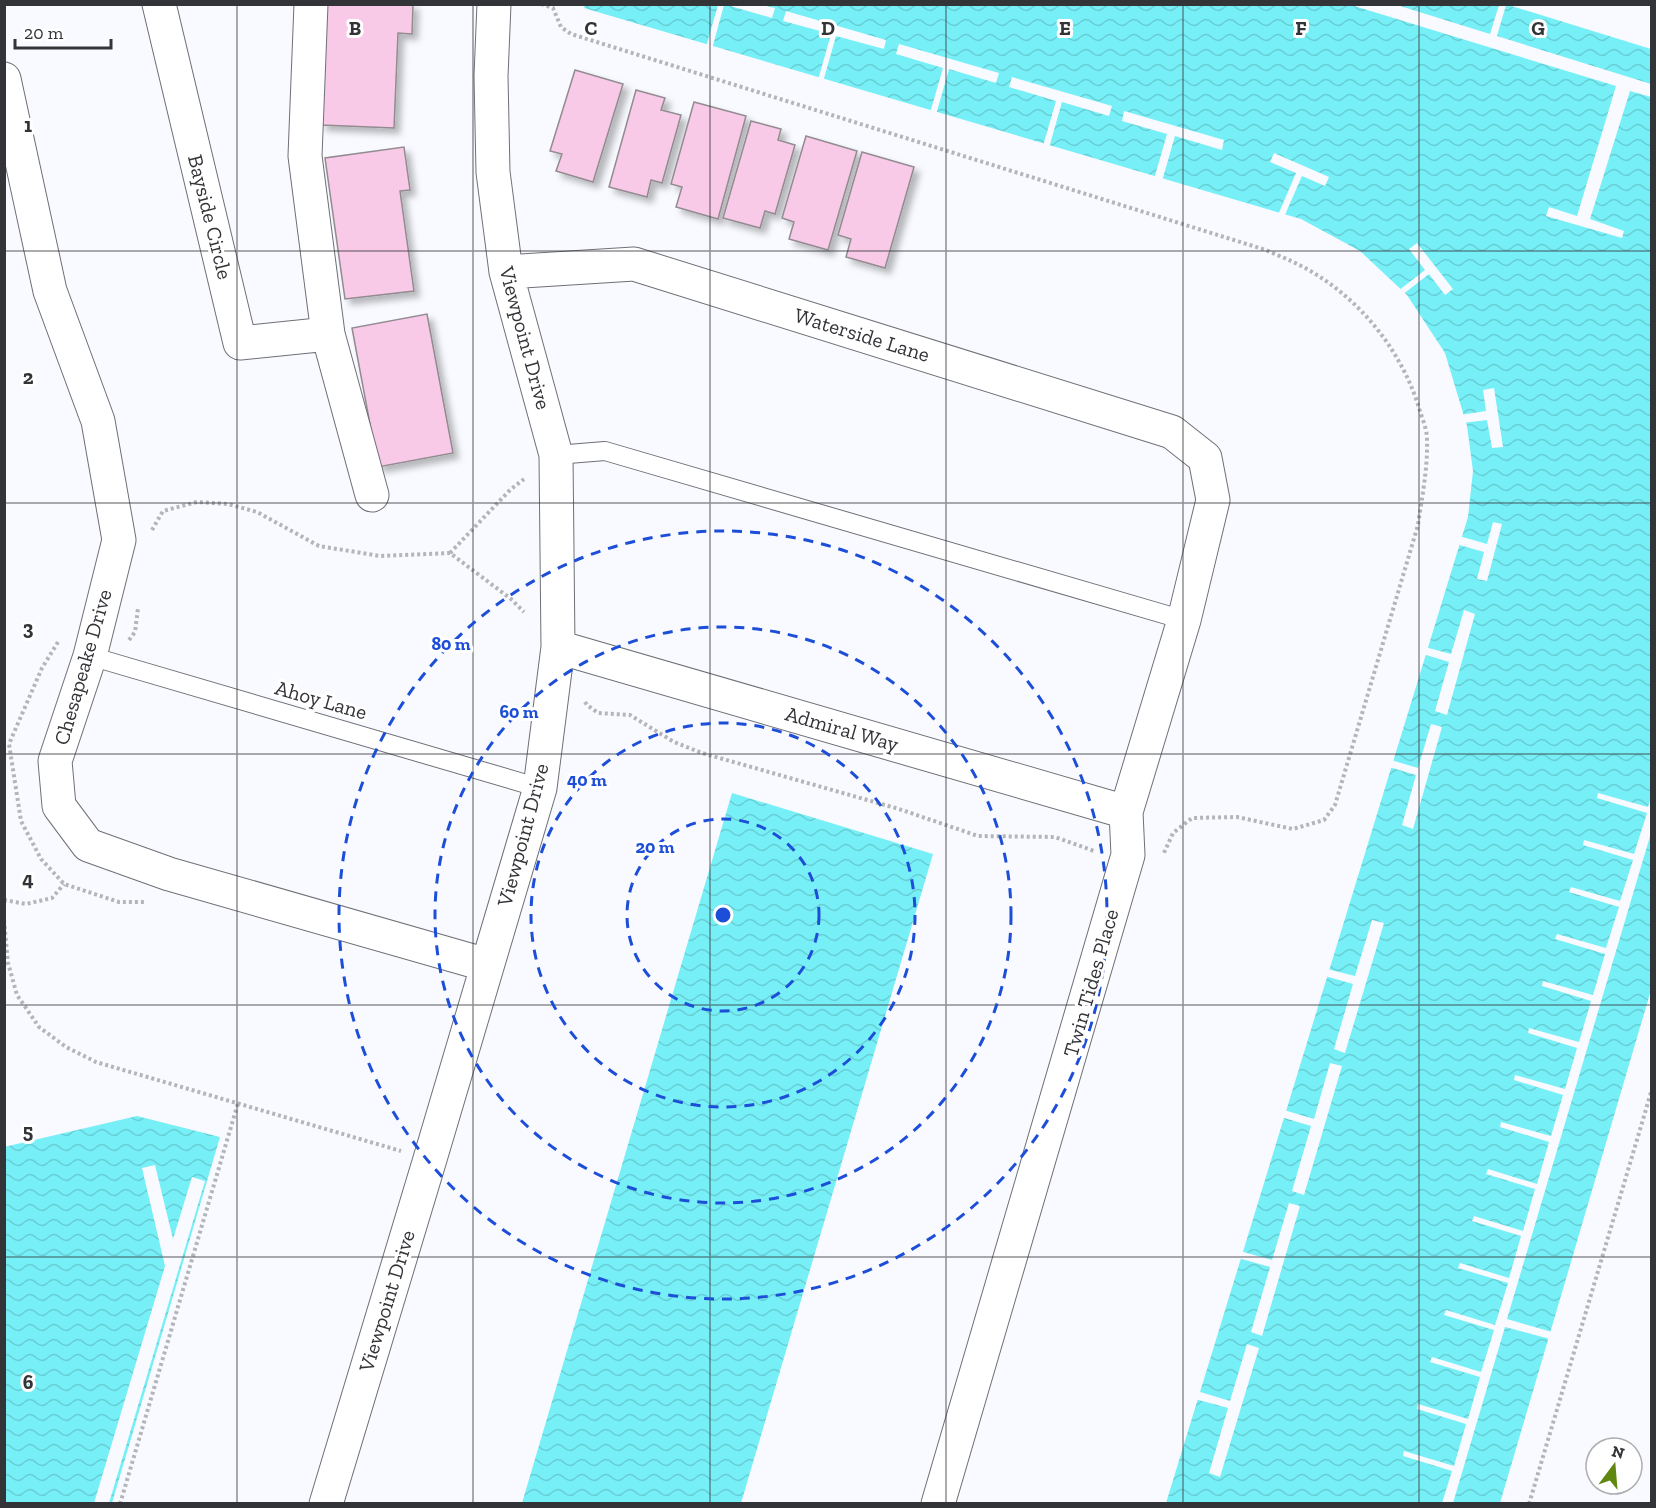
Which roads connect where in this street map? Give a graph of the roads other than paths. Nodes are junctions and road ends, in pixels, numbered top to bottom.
1 (159, 4) edge
2 (311, 4) edge
3 (494, 4) edge
4 (4, 79) edge
5 (506, 272) junction
6 (328, 334) junction
7 (556, 455) junction
8 (1205, 458) joint
9 (372, 495) dead end
10 (1184, 620) junction
11 (92, 645) junction
12 (558, 647) junction
13 (540, 788) junction
14 (1126, 812) junction
15 (487, 965) junction
16 (326, 1503) edge
17 (938, 1503) edge

1 - 6 street, Bayside Circle
2 - 6 street
3 - 5 street, Viewpoint Drive
4 - 11 street, Chesapeake Drive
5 - 7 street, Viewpoint Drive
5 - 8 street, Waterside Lane
6 - 9 street
7 - 10 lane
7 - 12 street, Viewpoint Drive
8 - 10 street, Twin Tides Place
10 - 14 street, Twin Tides Place
11 - 13 lane, Ahoy Lane
11 - 15 street, Chesapeake Drive
12 - 13 street, Viewpoint Drive
12 - 14 street, Admiral Way
13 - 15 street, Viewpoint Drive
14 - 17 street, Twin Tides Place
15 - 16 street, Viewpoint Drive

